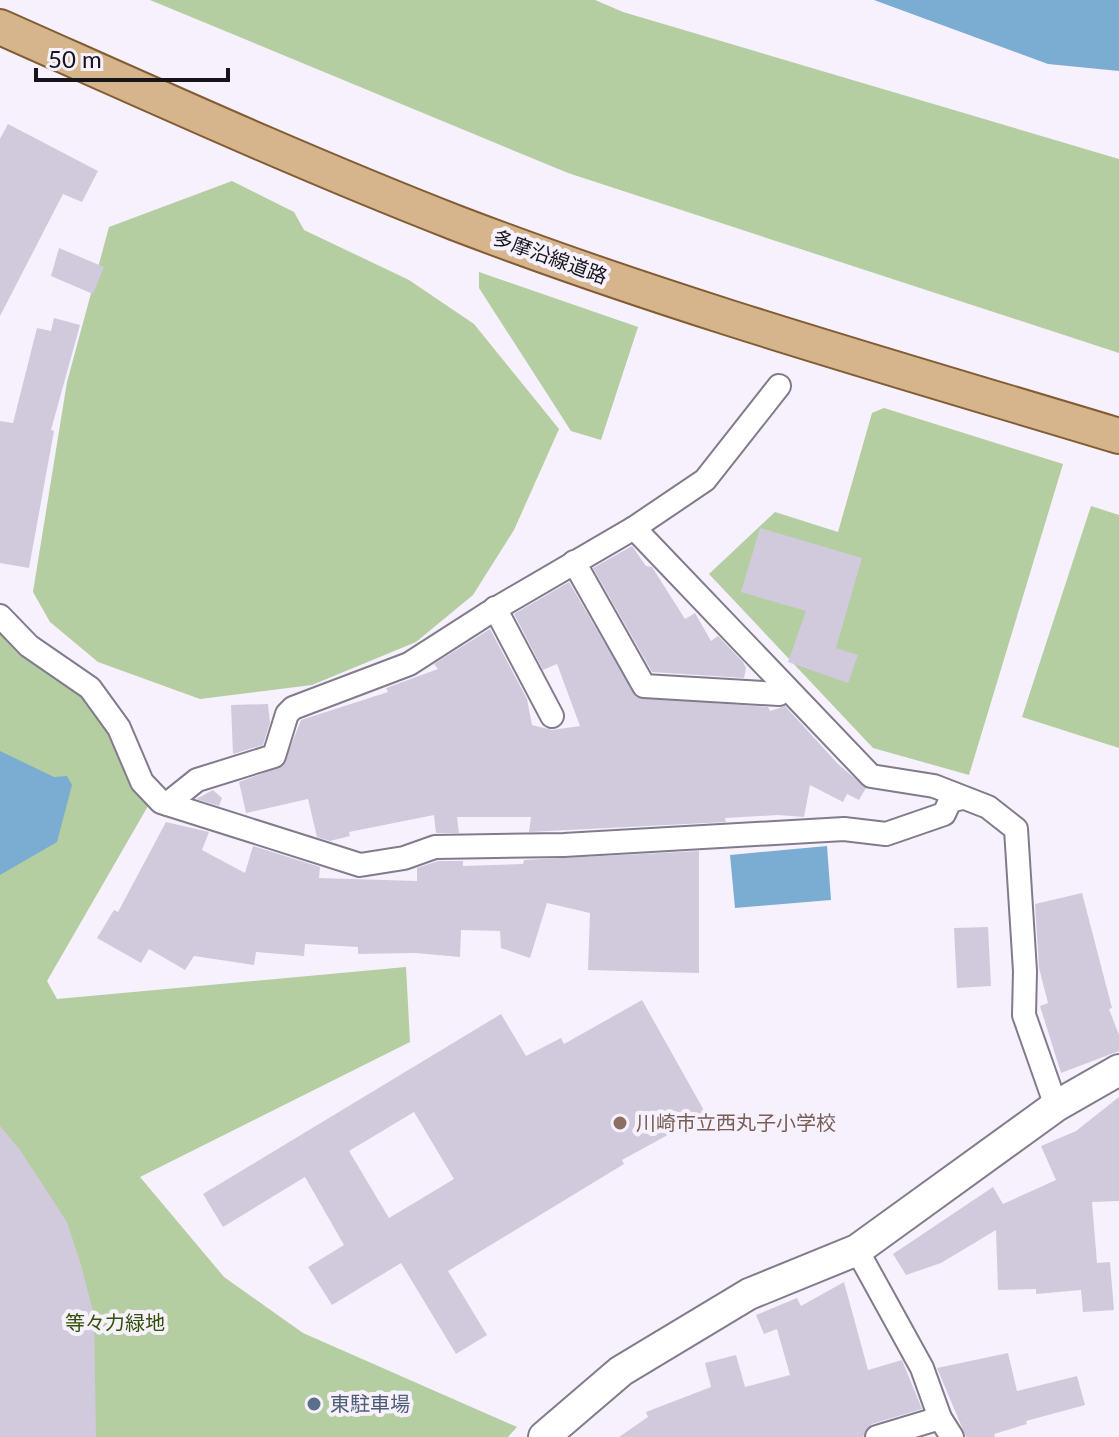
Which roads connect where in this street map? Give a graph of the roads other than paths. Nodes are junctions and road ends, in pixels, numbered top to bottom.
1 (0, 27) edge
2 (779, 386) dead end
3 (1119, 436) edge
4 (634, 528) junction
5 (574, 562) junction
6 (495, 608) junction
7 (0, 616) edge
8 (784, 689) junction
9 (552, 716) dead end
10 (962, 798) junction
11 (167, 804) junction
12 (1119, 1070) edge
13 (1056, 1106) junction
14 (857, 1250) junction
15 (946, 1428) edge
16 (544, 1437) edge
17 (877, 1437) edge

1 - 3 main road, 多摩沿線道路
2 - 4 street
4 - 5 street
4 - 8 street
5 - 6 street
5 - 8 street
6 - 9 street
6 - 11 street
7 - 11 street
8 - 10 street
10 - 11 street
10 - 13 street
12 - 13 street
13 - 14 street
14 - 15 street
14 - 16 street
15 - 17 street

